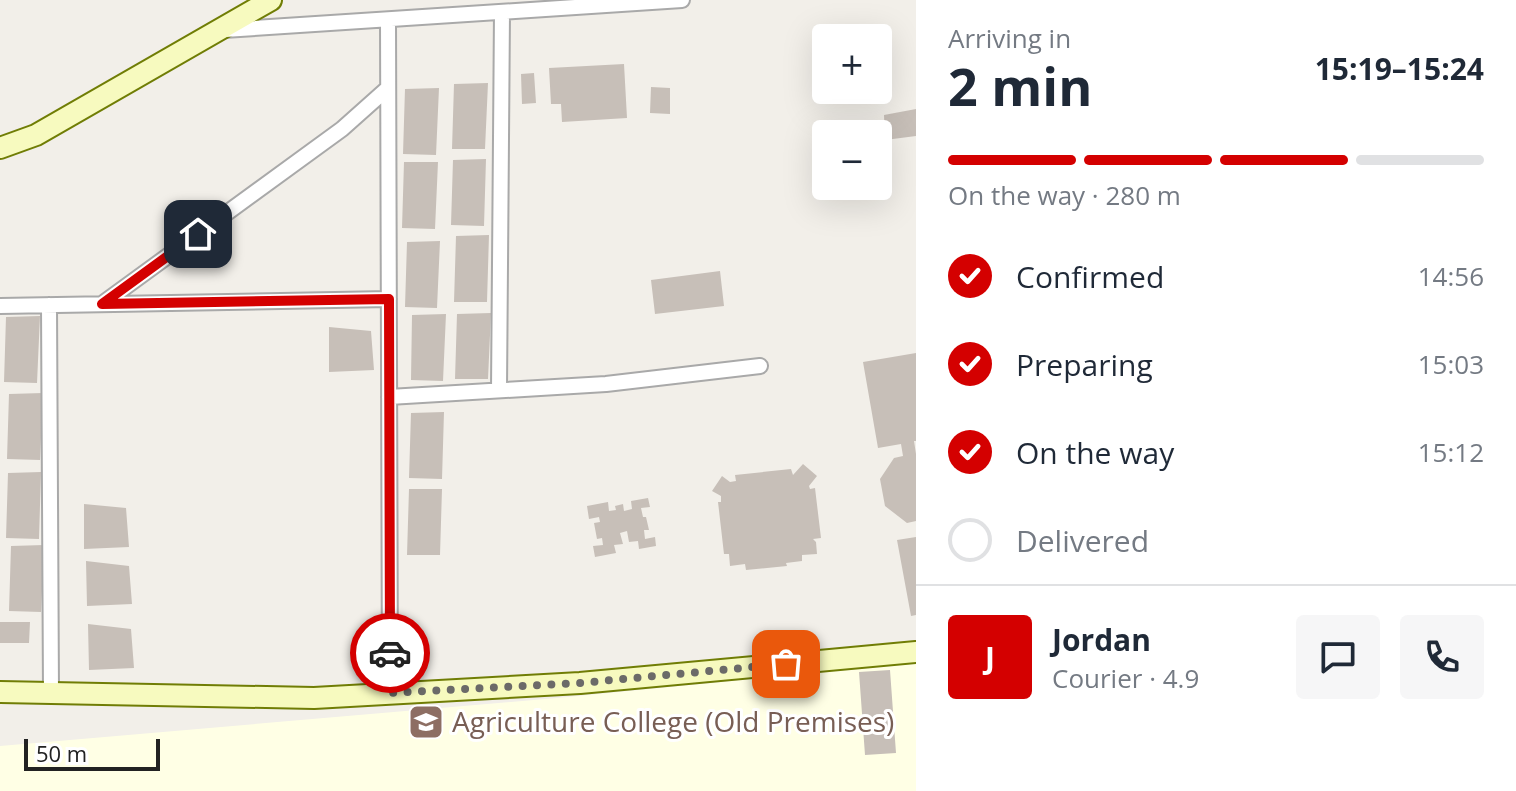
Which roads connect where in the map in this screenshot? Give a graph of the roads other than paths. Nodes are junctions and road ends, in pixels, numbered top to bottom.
1 (271, 0) edge
2 (682, 0) edge
3 (502, 12) junction
4 (388, 20) junction
5 (219, 30) junction
6 (388, 88) junction
7 (0, 148) edge
8 (389, 299) junction
9 (102, 304) junction
10 (49, 305) junction
11 (0, 306) edge
12 (760, 366) dead end
13 (499, 390) junction
14 (389, 397) junction
15 (916, 652) edge
16 (0, 692) edge
17 (51, 693) junction
18 (390, 693) junction

1 - 5 street
2 - 3 street
3 - 4 street
3 - 13 street
4 - 5 street
4 - 6 street
5 - 7 street
6 - 8 street
6 - 9 street
8 - 9 street
8 - 14 street
9 - 10 street
10 - 11 street
10 - 17 street
12 - 13 street
13 - 14 street
14 - 18 street
15 - 18 street
16 - 17 street
17 - 18 street

